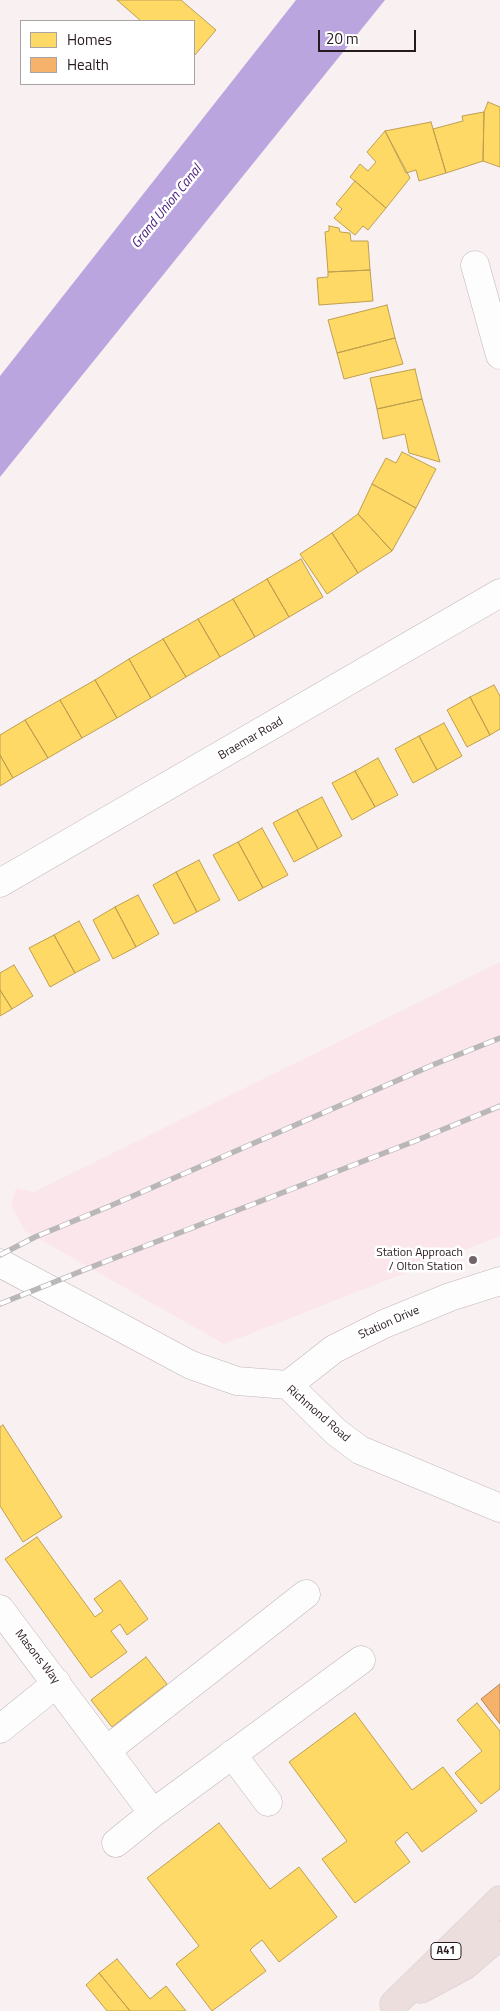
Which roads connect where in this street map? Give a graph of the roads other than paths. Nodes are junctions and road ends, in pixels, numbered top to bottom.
1 (475, 265) dead end
2 (500, 355) edge
3 (500, 593) edge
4 (0, 882) edge
5 (0, 1263) edge
6 (500, 1281) edge
7 (288, 1385) junction
8 (500, 1508) edge
9 (306, 1594) dead end
10 (0, 1609) edge
11 (361, 1660) dead end
12 (57, 1683) junction
13 (0, 1729) edge
14 (107, 1750) junction
15 (232, 1754) junction
16 (268, 1802) dead end
17 (153, 1812) junction
18 (116, 1843) dead end
19 (500, 1900) edge
20 (500, 1935) edge
21 (388, 2007) edge

1 - 2 street
3 - 4 street, Braemar Road
5 - 7 street, Richmond Road
6 - 7 street, Station Drive
7 - 8 street, Richmond Road
9 - 14 street
10 - 12 street, Masons Way
11 - 15 street
12 - 13 street
12 - 14 street, Masons Way
14 - 17 street, Masons Way
15 - 16 street
15 - 17 street
17 - 18 street
19 - 21 highway, A41
20 - 21 highway, A41

